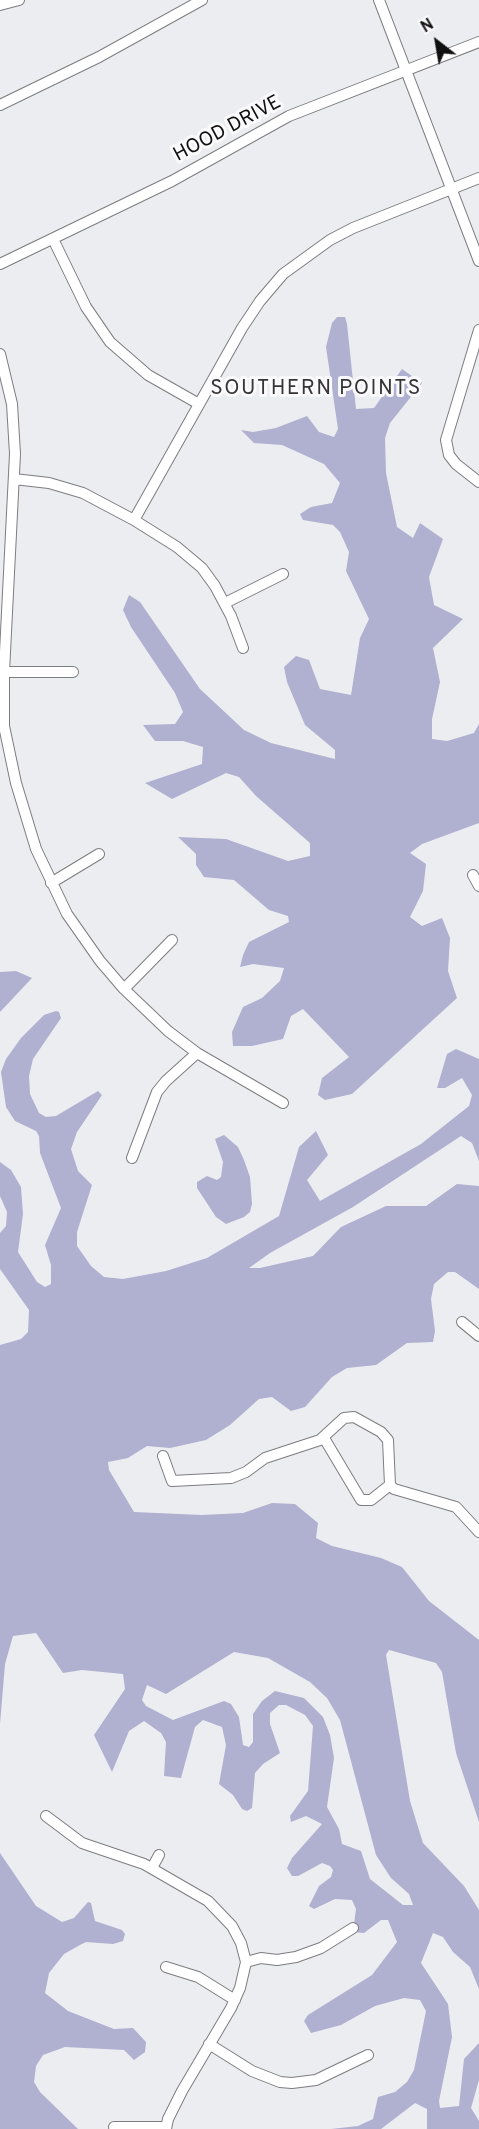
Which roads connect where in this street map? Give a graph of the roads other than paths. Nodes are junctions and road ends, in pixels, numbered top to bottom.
1 (19, 0) edge
2 (202, 0) edge
3 (379, 0) edge
4 (0, 4) edge
5 (479, 42) edge
6 (406, 70) junction
7 (0, 105) edge
8 (479, 178) edge
9 (452, 189) junction
10 (53, 239) junction
11 (479, 261) edge
12 (0, 264) edge
13 (479, 330) edge
14 (0, 354) edge
15 (199, 404) junction
16 (14, 479) junction
17 (479, 482) edge
18 (134, 520) junction
19 (283, 574) dead end
20 (4, 595) edge
21 (225, 603) junction
22 (243, 648) dead end
23 (4, 672) junction
24 (73, 672) dead end
25 (99, 854) dead end
26 (473, 875) dead end
27 (51, 883) junction
28 (479, 886) edge
29 (172, 940) dead end
30 (124, 989) junction
31 (197, 1053) junction
32 (283, 1103) dead end
33 (132, 1158) dead end
34 (462, 1322) dead end
35 (479, 1336) edge
36 (324, 1438) junction
37 (163, 1456) dead end
38 (390, 1485) junction
39 (479, 1532) edge
40 (46, 1816) dead end
41 (159, 1855) dead end
42 (152, 1868) junction
43 (353, 1928) dead end
44 (246, 1962) junction
45 (166, 1967) dead end
46 (235, 2000) junction
47 (209, 2044) junction
48 (368, 2055) dead end
49 (114, 2127) dead end
50 (166, 2128) edge

1 - 4 street
2 - 7 street
3 - 6 street
5 - 6 street, HOOD DRIVE
6 - 9 street
6 - 10 street, HOOD DRIVE
8 - 9 street
9 - 11 street
9 - 15 street
10 - 12 street, HOOD DRIVE
10 - 15 street
13 - 17 street
14 - 16 street
15 - 18 street
16 - 18 street
16 - 20 street
18 - 21 street
19 - 21 street
20 - 23 street
21 - 22 street
23 - 24 street
23 - 27 street
25 - 27 street
26 - 28 street
27 - 30 street
29 - 30 street
30 - 31 street
31 - 32 street
31 - 33 street
34 - 35 street
36 - 37 street
36 - 38 street
36 - 38 street
38 - 39 street
40 - 42 street
41 - 42 street
42 - 44 street
43 - 44 street
44 - 46 street
45 - 46 street
46 - 47 street
47 - 48 street
47 - 50 street
49 - 50 street

